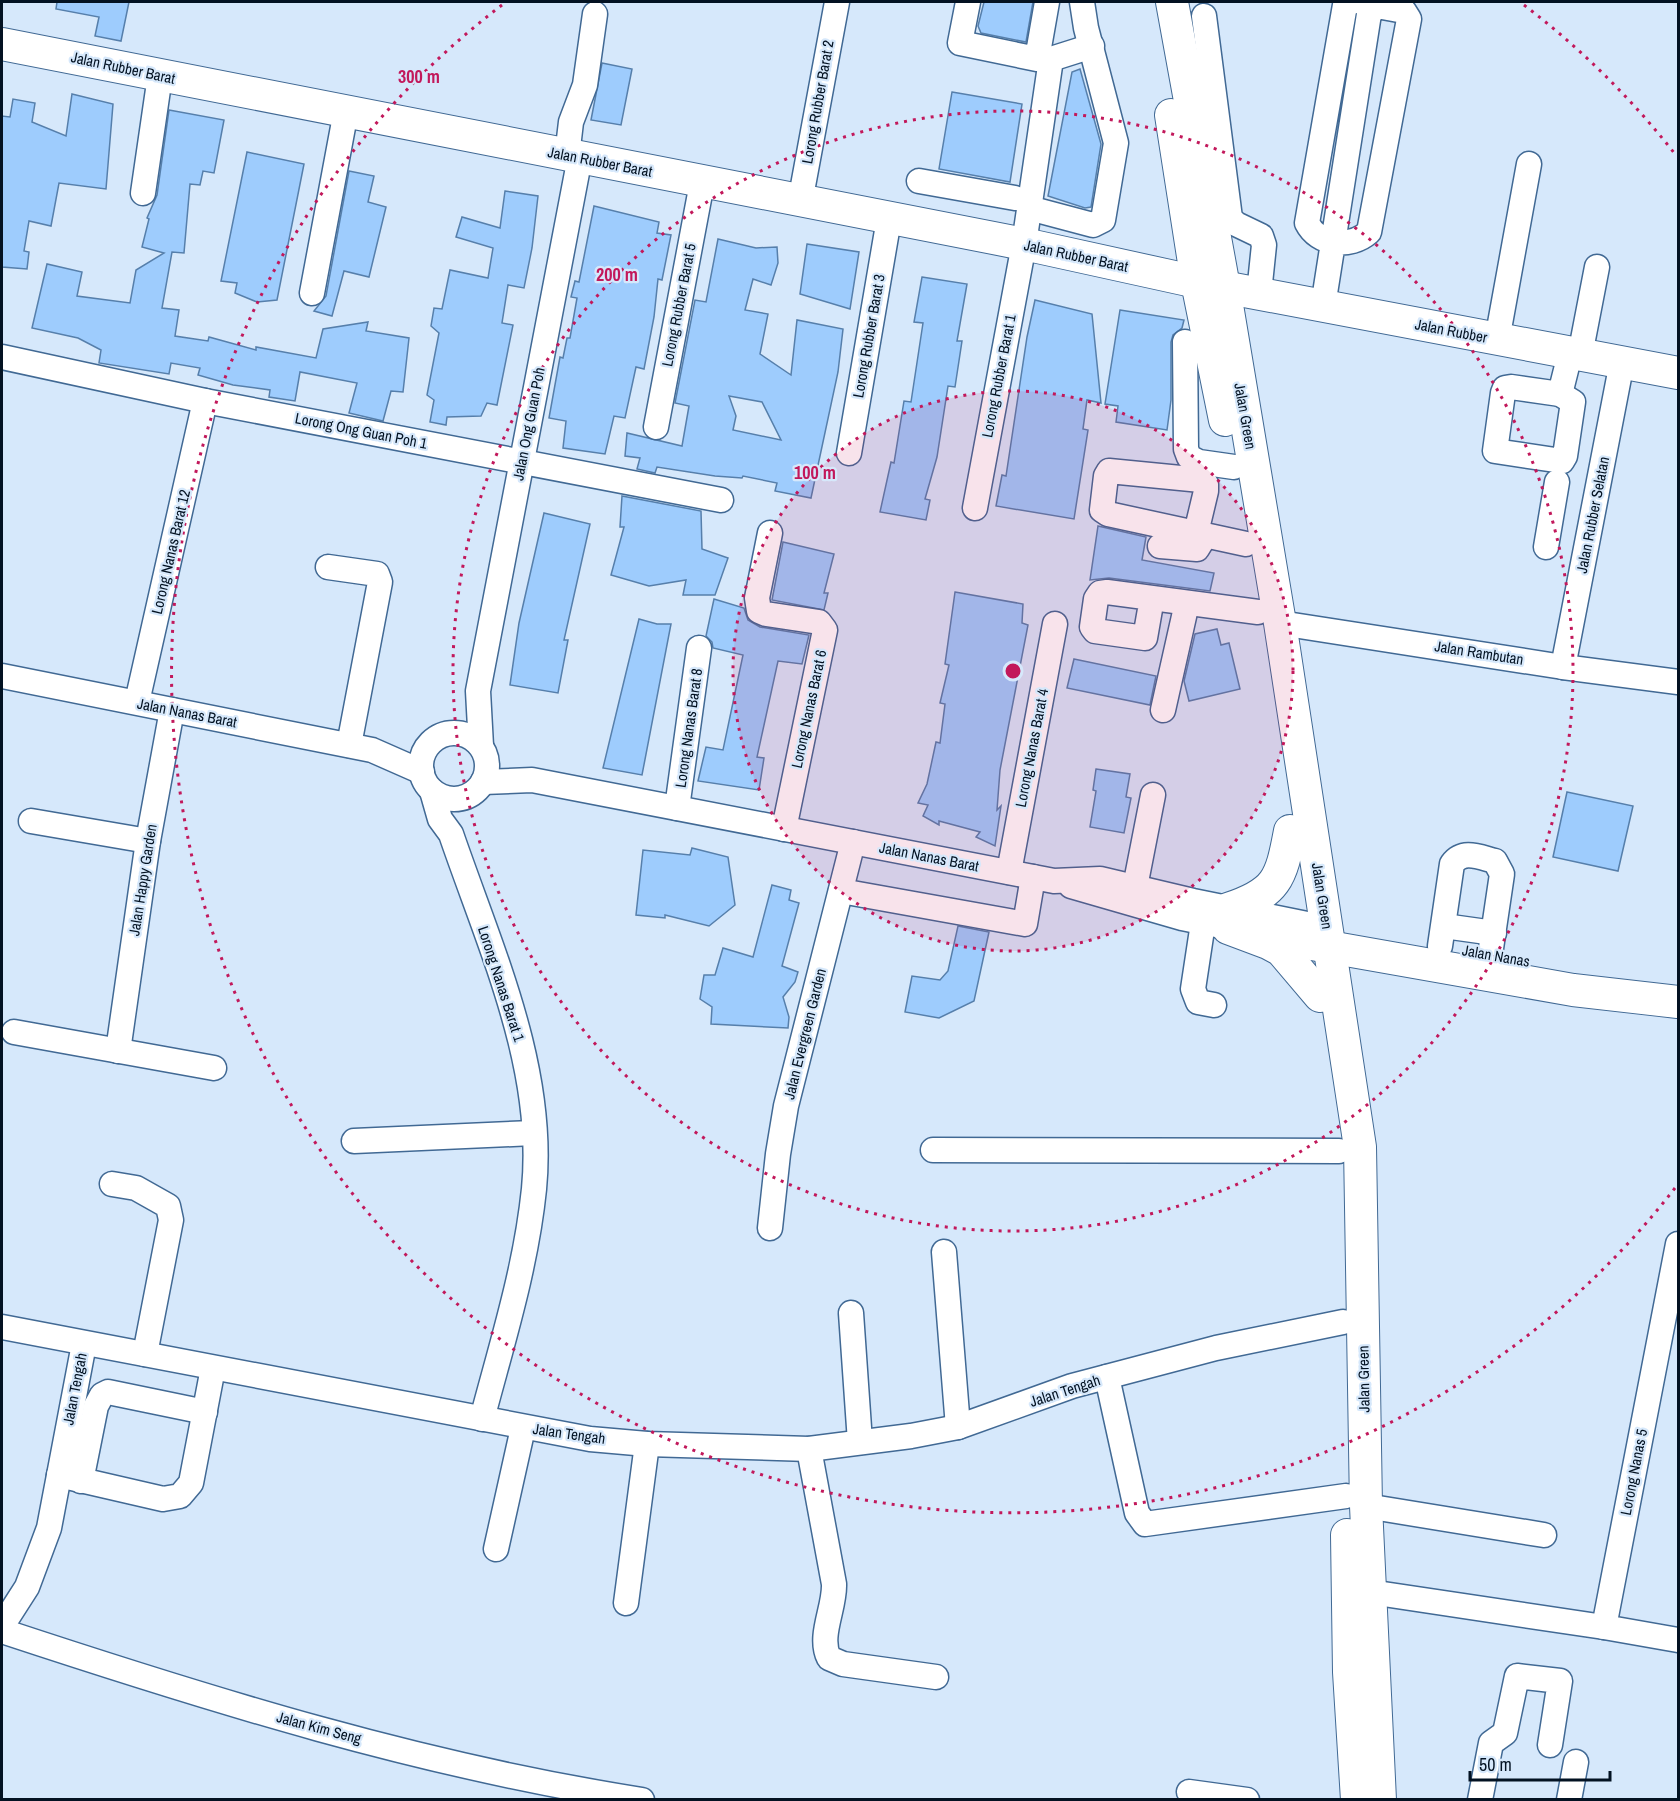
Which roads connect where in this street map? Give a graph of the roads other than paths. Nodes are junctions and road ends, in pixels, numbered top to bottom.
1 (837, 2) edge
2 (968, 2) edge
3 (1047, 2) edge
4 (1082, 2) edge
5 (1153, 2) edge
6 (1172, 2) edge
7 (1352, 2) edge
8 (1367, 4) edge
9 (595, 14) dead end
10 (1204, 16) dead end
11 (2, 44) edge
12 (1092, 46) junction
13 (1044, 59) junction
14 (160, 76) junction
15 (1032, 109) dead end
16 (345, 111) junction
17 (574, 156) junction
18 (1530, 164) dead end
19 (919, 182) dead end
20 (702, 183) junction
21 (143, 193) dead end
22 (800, 202) junction
23 (1022, 203) junction
24 (890, 219) junction
25 (1015, 242) junction
26 (1333, 242) junction
27 (1597, 267) dead end
28 (1211, 285) junction
29 (312, 292) dead end
30 (1259, 293) junction
31 (1323, 306) junction
32 (1497, 340) junction
33 (1185, 342) dead end
34 (1575, 354) junction
35 (2, 357) edge
36 (1622, 362) junction
37 (1678, 373) edge
38 (1560, 394) dead end
39 (205, 401) junction
40 (656, 427) dead end
41 (849, 453) dead end
42 (522, 462) junction
43 (1234, 466) junction
44 (721, 500) dead end
45 (1594, 505) junction
46 (975, 508) dead end
47 (770, 533) dead end
48 (1246, 544) junction
49 (1160, 546) dead end
50 (1546, 547) dead end
51 (328, 567) dead end
52 (1152, 598) dead end
53 (1187, 603) junction
54 (1269, 617) junction
55 (1055, 624) dead end
56 (699, 648) dead end
57 (1563, 667) junction
58 (2, 676) edge
59 (1678, 682) edge
60 (478, 690) junction
61 (137, 702) junction
62 (1164, 710) dead end
63 (172, 711) junction
64 (436, 739) junction
65 (361, 748) junction
66 (482, 749) junction
67 (532, 780) junction
68 (427, 782) junction
69 (483, 782) junction
70 (1153, 795) dead end
71 (462, 798) junction
72 (677, 808) junction
73 (31, 821) dead end
74 (784, 829) junction
75 (1290, 831) junction
76 (451, 834) junction
77 (148, 841) junction
78 (853, 842) junction
79 (1009, 872) junction
80 (1044, 879) junction
81 (1135, 887) junction
82 (841, 891) junction
83 (1220, 920) junction
84 (1319, 935) junction
85 (1442, 937) junction
86 (1492, 944) junction
87 (1320, 996) junction
88 (1670, 1000) edge
89 (1214, 1005) dead end
90 (14, 1032) dead end
91 (118, 1051) junction
92 (214, 1068) dead end
93 (533, 1132) junction
94 (354, 1141) dead end
95 (933, 1150) dead end
96 (1339, 1151) junction
97 (112, 1184) dead end
98 (770, 1228) dead end
99 (1678, 1244) edge
100 (944, 1252) dead end
101 (851, 1312) dead end
102 (1343, 1322) junction
103 (2, 1327) edge
104 (84, 1344) junction
105 (145, 1354) junction
106 (213, 1368) junction
107 (1107, 1377) junction
108 (205, 1412) junction
109 (482, 1419) junction
110 (958, 1427) junction
111 (523, 1428) junction
112 (860, 1442) junction
113 (647, 1444) junction
114 (809, 1449) junction
115 (70, 1478) junction
116 (1356, 1501) junction
117 (1544, 1535) dead end
118 (496, 1549) dead end
119 (1370, 1592) junction
120 (626, 1603) dead end
121 (2, 1626) edge
122 (1604, 1627) junction
123 (2, 1631) edge
124 (1678, 1640) edge
125 (936, 1677) dead end
126 (1550, 1744) dead end
127 (1576, 1762) dead end
128 (1189, 1792) dead end
129 (642, 1800) edge
130 (1247, 1800) edge
131 (1358, 1800) edge
132 (1380, 1800) edge
133 (1480, 1800) edge
134 (1569, 1800) edge

1 - 22 street, Lorong Rubber Barat 2
2 - 13 street
3 - 13 street
4 - 12 street
5 - 28 main road, Jalan Green
6 - 28 main road, Jalan Green
7 - 26 street
8 - 26 street
8 - 26 street
9 - 17 street, Jalan Ong Guan Poh
10 - 30 street
11 - 14 main road, Jalan Rubber Barat
12 - 13 street
12 - 23 street
13 - 23 street
14 - 16 main road, Jalan Rubber Barat
14 - 21 street
15 - 23 street
16 - 17 main road, Jalan Rubber Barat
16 - 29 street
17 - 20 main road, Jalan Rubber Barat
17 - 42 street, Jalan Ong Guan Poh
18 - 32 street
19 - 23 street
20 - 22 main road, Jalan Rubber Barat
20 - 40 street, Lorong Rubber Barat 5
22 - 24 main road, Jalan Rubber Barat
23 - 25 street, Lorong Rubber Barat 1
24 - 25 main road, Jalan Rubber Barat
24 - 41 street, Lorong Rubber Barat 3
25 - 28 main road, Jalan Rubber Barat
25 - 46 street, Lorong Rubber Barat 1
26 - 31 street
27 - 34 street
28 - 30 main road, Jalan Rubber
28 - 43 main road, Jalan Green
28 - 54 main road, Jalan Green
30 - 31 main road, Jalan Rubber
31 - 32 main road, Jalan Rubber
32 - 34 main road, Jalan Rubber
33 - 43 street
34 - 36 main road, Jalan Rubber
34 - 38 street
35 - 39 street, Lorong Ong Guan Poh 1
36 - 37 main road, Jalan Rubber
36 - 45 street, Jalan Rubber Selatan
39 - 42 street, Lorong Ong Guan Poh 1
39 - 61 street, Lorong Nanas Barat 12
42 - 44 street, Lorong Ong Guan Poh 1
42 - 60 street, Jalan Ong Guan Poh
43 - 48 main road, Jalan Green
45 - 50 street
45 - 57 street, Jalan Rubber Selatan
47 - 74 street, Lorong Nanas Barat 6
48 - 49 street
48 - 54 main road, Jalan Green
51 - 65 street
52 - 53 street, Jalan Rambutan
53 - 54 street, Jalan Rambutan
53 - 62 street
54 - 57 street, Jalan Rambutan
54 - 75 main road, Jalan Green
54 - 84 main road, Jalan Green
55 - 79 street, Lorong Nanas Barat 4
56 - 72 street, Lorong Nanas Barat 8
57 - 59 street, Jalan Rambutan
58 - 61 street, Jalan Nanas Barat
60 - 64 street, Jalan Ong Guan Poh
60 - 66 street, Jalan Ong Guan Poh
61 - 63 street, Jalan Nanas Barat
63 - 65 street, Jalan Nanas Barat
63 - 77 street, Jalan Happy Garden
64 - 65 street, Jalan Nanas Barat
64 - 66 street
64 - 68 street
65 - 68 street, Jalan Nanas Barat
66 - 67 street, Jalan Nanas Barat
66 - 69 street
67 - 69 street, Jalan Nanas Barat
67 - 72 street, Jalan Nanas Barat
68 - 71 street
68 - 76 street, Lorong Nanas Barat 1
69 - 71 street
70 - 81 street
71 - 76 street
72 - 74 street, Jalan Nanas Barat
73 - 77 street
74 - 78 street, Jalan Nanas Barat
75 - 83 main road
75 - 84 main road, Jalan Green
76 - 93 street, Lorong Nanas Barat 1
77 - 91 street, Jalan Happy Garden
78 - 79 street, Jalan Nanas Barat
78 - 82 street, Jalan Evergreen Garden
79 - 80 street, Jalan Nanas Barat
80 - 81 street, Jalan Nanas Barat
80 - 82 street
80 - 83 street
81 - 83 street, Jalan Nanas Barat
82 - 98 street, Jalan Evergreen Garden
83 - 84 street
83 - 87 main road
83 - 89 street
84 - 85 main road, Jalan Nanas
84 - 87 main road, Jalan Green
84 - 88 main road, Jalan Nanas
84 - 116 main road, Jalan Green
85 - 86 main road, Jalan Nanas
85 - 86 street
86 - 88 main road, Jalan Nanas
87 - 96 main road, Jalan Green
90 - 91 street
91 - 92 street
93 - 94 street
93 - 109 street, Lorong Nanas Barat 1
95 - 96 street
96 - 102 main road, Jalan Green
97 - 105 street
99 - 122 street, Lorong Nanas 5
100 - 110 street
101 - 112 street
102 - 107 street, Jalan Tengah
102 - 116 main road, Jalan Green
103 - 104 street
104 - 105 street, Jalan Tengah
104 - 115 street, Jalan Tengah
105 - 106 street, Jalan Tengah
106 - 108 street
106 - 109 street, Jalan Tengah
107 - 110 street, Jalan Tengah
107 - 116 street
108 - 115 street
108 - 115 street
109 - 111 street, Jalan Tengah
110 - 112 street, Jalan Tengah
111 - 113 street, Jalan Tengah
111 - 118 street
112 - 114 street, Jalan Tengah
113 - 114 street, Jalan Tengah
113 - 120 street
114 - 125 street
115 - 121 street, Jalan Tengah
116 - 117 street
116 - 119 main road, Jalan Green
116 - 131 main road, Jalan Green
119 - 122 street
119 - 132 main road, Jalan Green
122 - 124 street
123 - 129 street, Jalan Kim Seng
126 - 133 street
127 - 134 street
128 - 130 street

